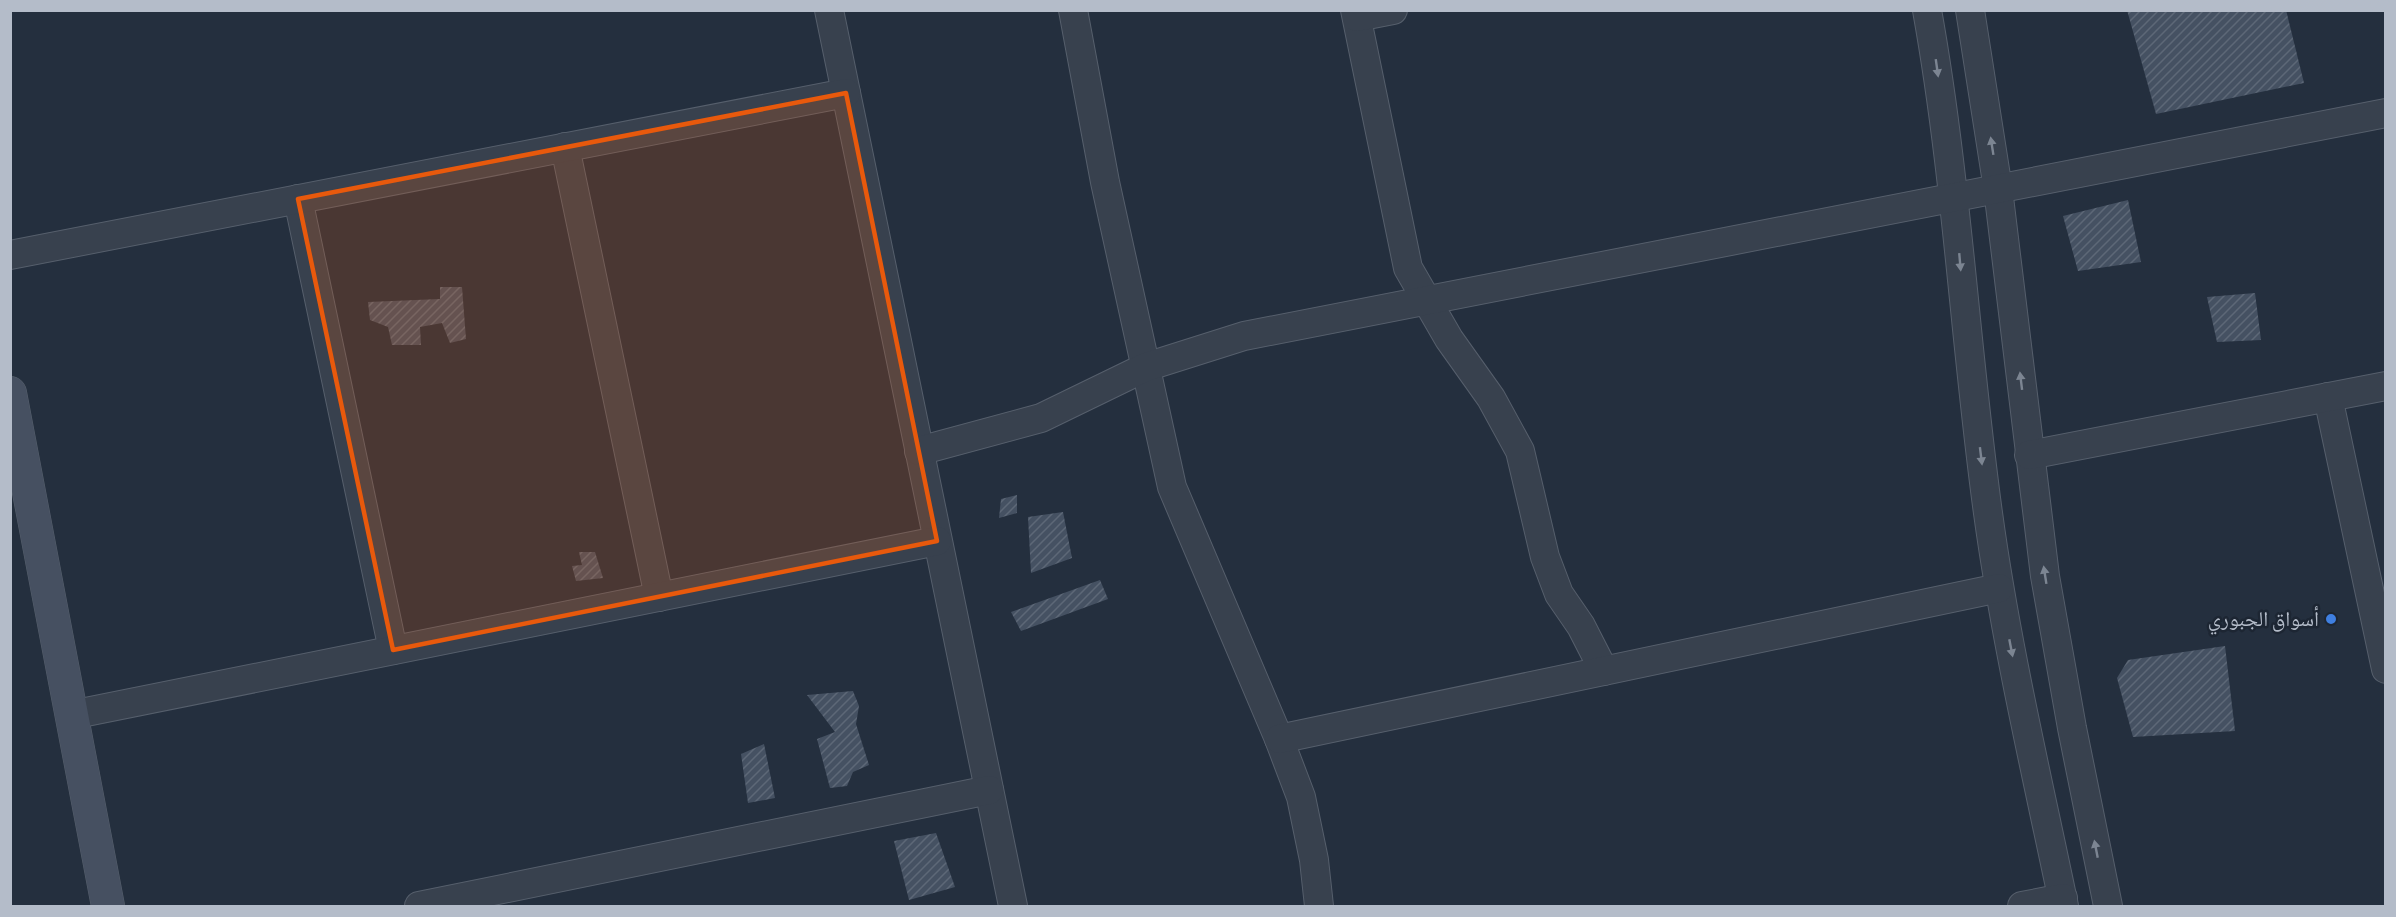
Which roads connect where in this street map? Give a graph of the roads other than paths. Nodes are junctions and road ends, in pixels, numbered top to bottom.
1 (829, 10) edge
2 (1073, 10) edge
3 (1393, 10) edge
4 (1927, 10) edge
5 (1970, 10) edge
6 (1356, 14) edge
7 (846, 93) junction
8 (2385, 113) edge
9 (565, 147) junction
10 (1998, 189) junction
11 (1954, 197) junction
12 (298, 199) junction
13 (10, 255) edge
14 (1426, 301) junction
15 (1146, 367) junction
16 (2385, 386) edge
17 (10, 393) edge
18 (2328, 397) junction
19 (919, 451) junction
20 (2029, 455) junction
21 (938, 541) junction
22 (2000, 588) junction
23 (659, 597) junction
24 (393, 650) junction
25 (2385, 669) edge
26 (1604, 671) junction
27 (71, 715) junction
28 (1279, 739) junction
29 (989, 790) junction
30 (2064, 902) edge
31 (108, 906) edge
32 (418, 906) edge
33 (1013, 906) edge
34 (1319, 906) edge
35 (2022, 906) edge
36 (2108, 906) edge

1 - 7 street
2 - 15 street
3 - 6 street
4 -> 11 street
10 -> 5 street
6 - 14 street
7 - 9 street
7 - 19 street
8 - 10 street
9 - 12 street
9 - 23 street
10 - 11 street
20 -> 10 street
11 - 14 street
11 -> 22 street
12 - 13 street
12 - 24 street
14 - 15 street
14 - 26 street
15 - 19 street
15 - 28 street
16 - 18 street
17 - 27 street
18 - 20 street
18 - 25 street
19 - 21 street
36 -> 20 street
21 - 23 street
21 - 29 street
22 - 26 street
22 -> 30 street
23 - 24 street
24 - 27 street
26 - 28 street
27 - 31 street
28 - 34 street
29 - 32 street
29 - 33 street
30 - 35 street

